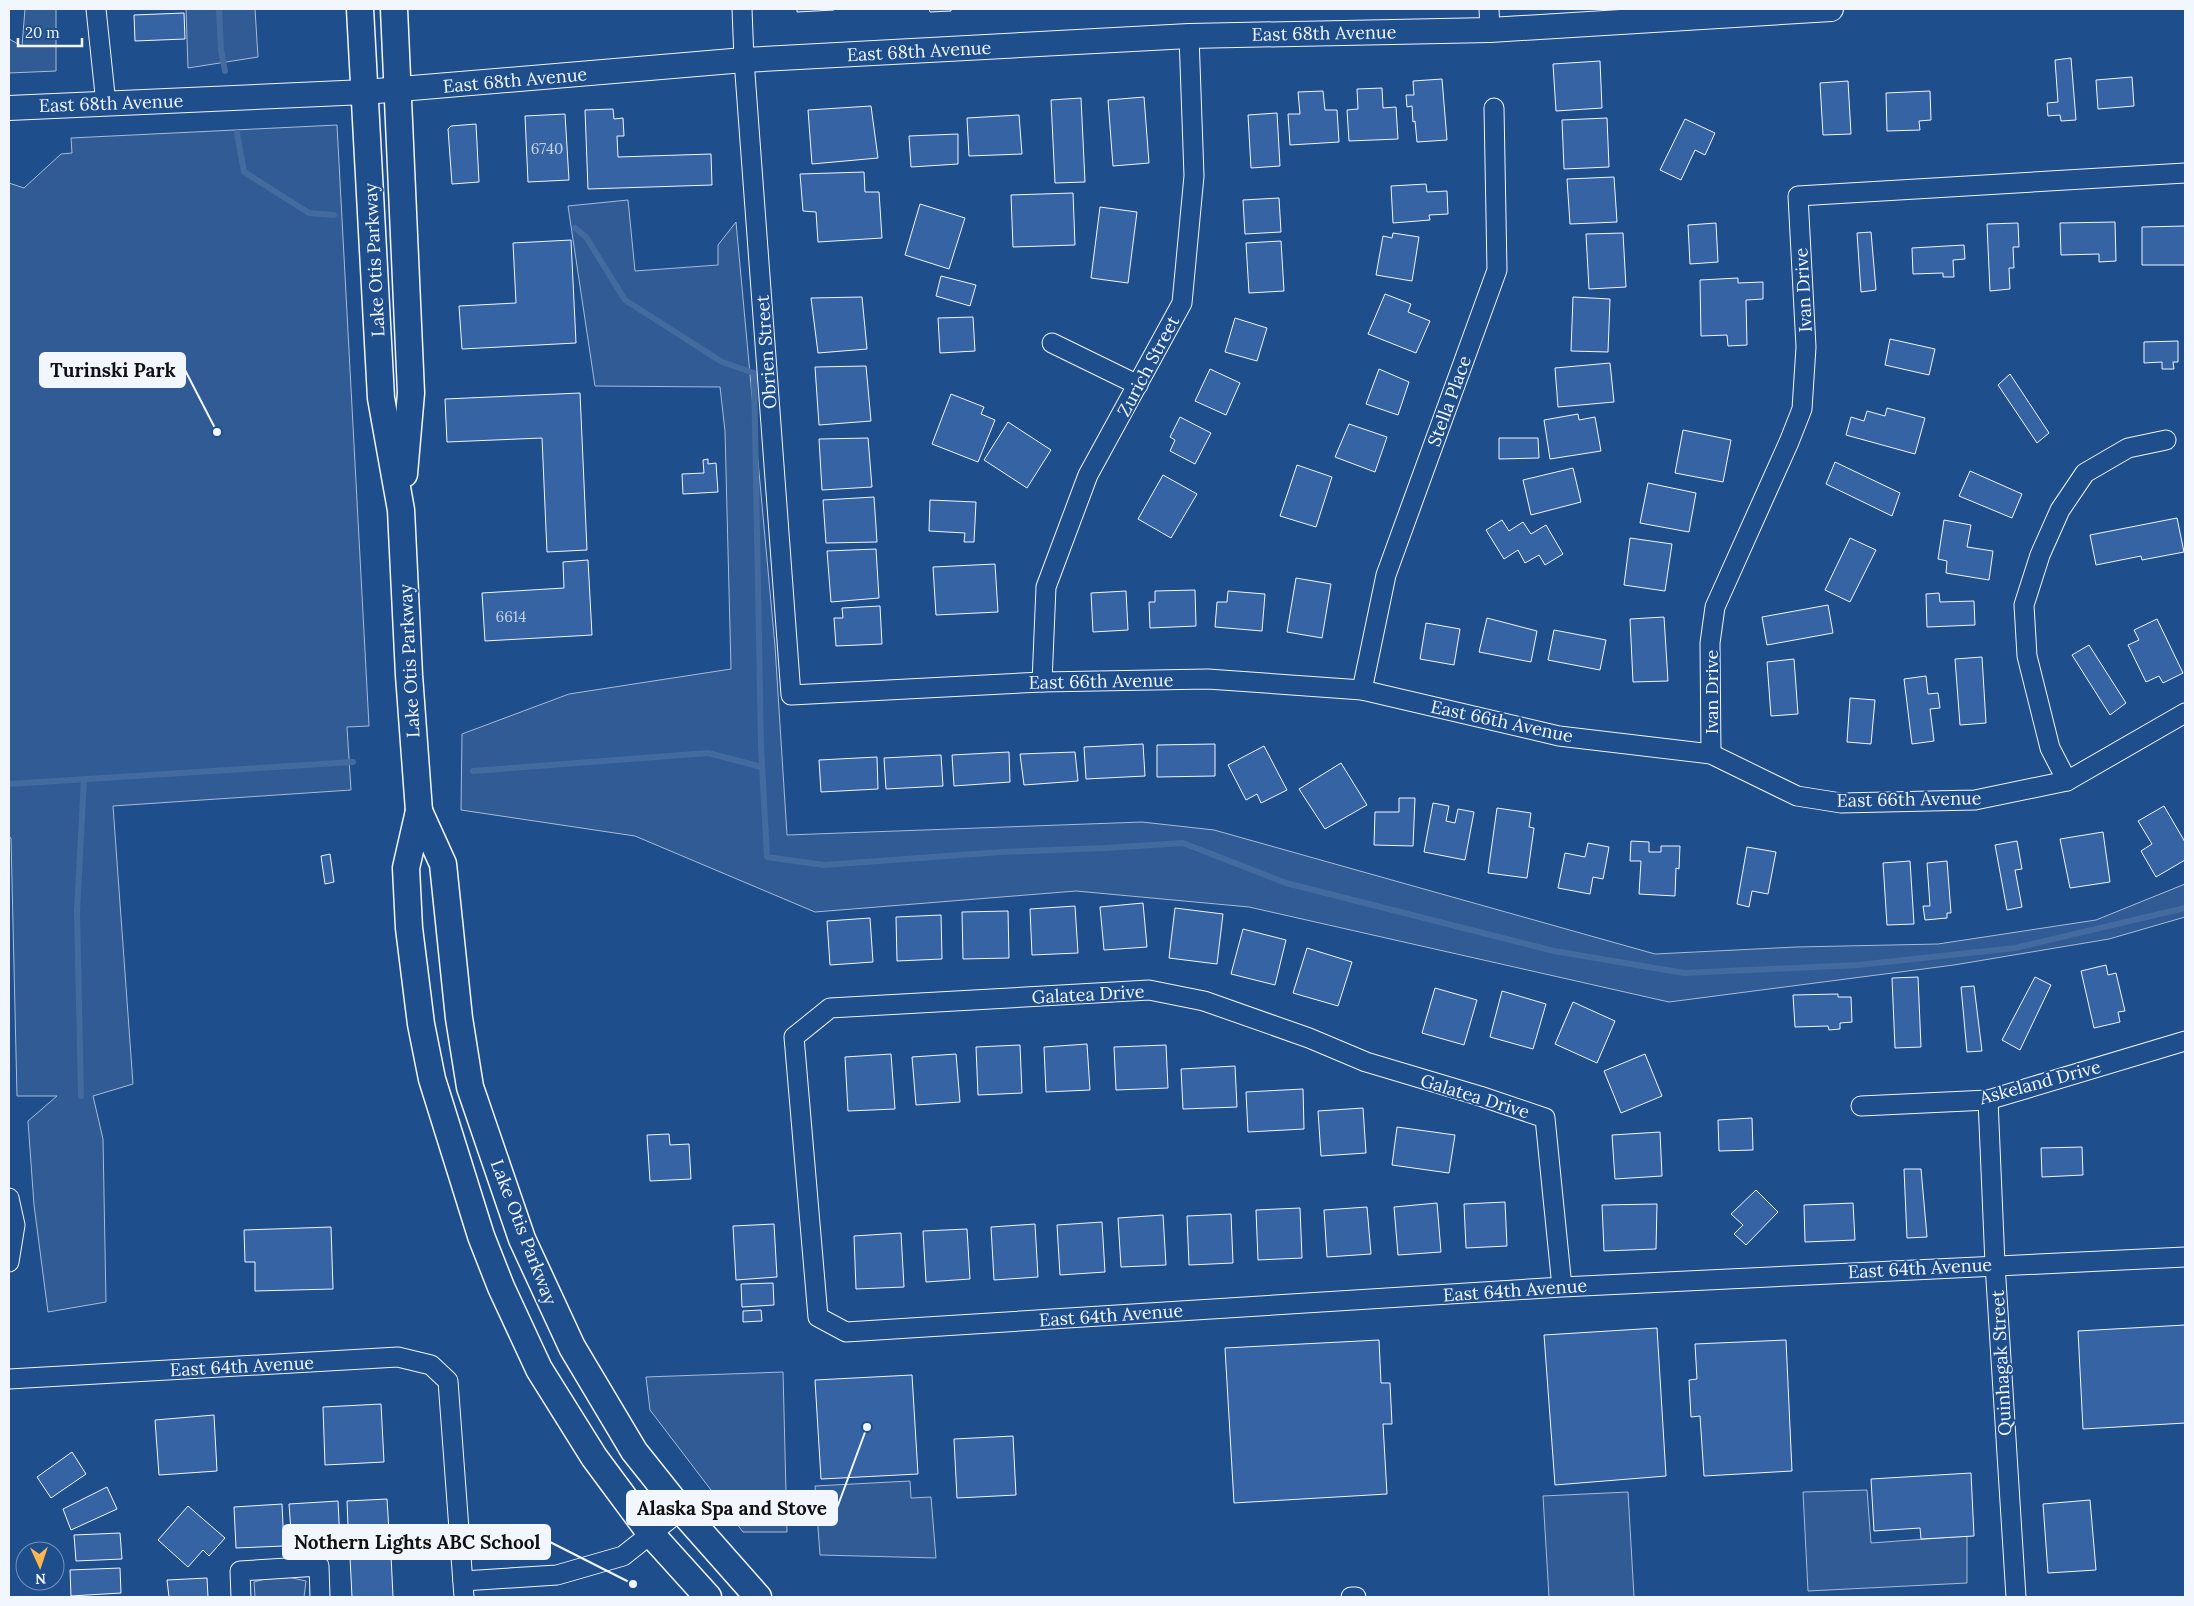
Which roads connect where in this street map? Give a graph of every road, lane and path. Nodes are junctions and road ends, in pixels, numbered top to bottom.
1 (96, 9) edge
2 (360, 9) edge
3 (394, 9) edge
4 (742, 9) edge
5 (1831, 9) edge
6 (1490, 19) edge
7 (1189, 36) junction
8 (744, 60) junction
9 (398, 89) junction
10 (365, 92) junction
11 (106, 104) junction
12 (9, 108) edge
13 (1494, 108) dead end
14 (2185, 173) edge
15 (1052, 343) dead end
16 (1138, 384) junction
17 (2166, 440) dead end
18 (400, 510) junction
19 (1042, 682) junction
20 (1362, 690) junction
21 (790, 695) joint
22 (2185, 713) edge
23 (1711, 754) junction
24 (2066, 781) junction
25 (419, 811) junction
26 (409, 928) junction
27 (462, 1039) junction
28 (2185, 1041) edge
29 (1988, 1100) junction
30 (1861, 1106) dead end
31 (9, 1198) edge
32 (2185, 1256) edge
33 (9, 1262) edge
34 (1996, 1264) junction
35 (1562, 1287) junction
36 (846, 1332) joint
37 (9, 1374) edge
38 (9, 1379) edge
39 (681, 1510) junction
40 (651, 1534) junction
41 (464, 1589) edge
42 (241, 1597) edge
43 (320, 1597) edge
44 (708, 1597) edge
45 (758, 1597) edge
46 (1351, 1597) edge
47 (1355, 1597) edge
48 (2016, 1597) edge

1 - 11 street
2 - 10 main road, Lake Otis Parkway
3 - 9 main road, Lake Otis Parkway
4 - 8 street, Obrien Street
5 - 6 street, East 68th Avenue
6 - 7 street, East 68th Avenue
7 - 8 street, East 68th Avenue
7 - 16 street, Zurich Street
8 - 9 street, East 68th Avenue
8 - 21 street, Obrien Street
9 - 10 street, East 68th Avenue
9 - 18 main road, Lake Otis Parkway
10 - 11 street, East 68th Avenue
10 - 18 main road, Lake Otis Parkway
11 - 12 street, East 68th Avenue
13 - 20 street, Stella Place
14 - 23 street, Ivan Drive
15 - 16 street
16 - 19 street, Zurich Street
17 - 24 street
18 - 25 main road, Lake Otis Parkway
19 - 20 street, East 66th Avenue
19 - 21 street, East 66th Avenue
20 - 23 street, East 66th Avenue
22 - 24 street, East 66th Avenue
23 - 24 street, East 66th Avenue
25 - 26 main road, Lake Otis Parkway
25 - 27 main road, Lake Otis Parkway
26 - 27 main road
26 - 40 main road, Lake Otis Parkway
27 - 39 main road, Lake Otis Parkway
28 - 29 street, Askeland Drive
29 - 30 street, Askeland Drive
29 - 34 street, Quinhagak Street
31 - 33 street
32 - 34 street, East 64th Avenue
34 - 35 street, East 64th Avenue
34 - 48 street, Quinhagak Street
35 - 36 street, East 64th Avenue
35 - 36 street, Galatea Drive
37 - 38 street
38 - 41 street, East 64th Avenue
39 - 40 street
39 - 45 main road, Lake Otis Parkway
40 - 41 street
40 - 44 main road, Lake Otis Parkway
42 - 43 street
46 - 47 street

